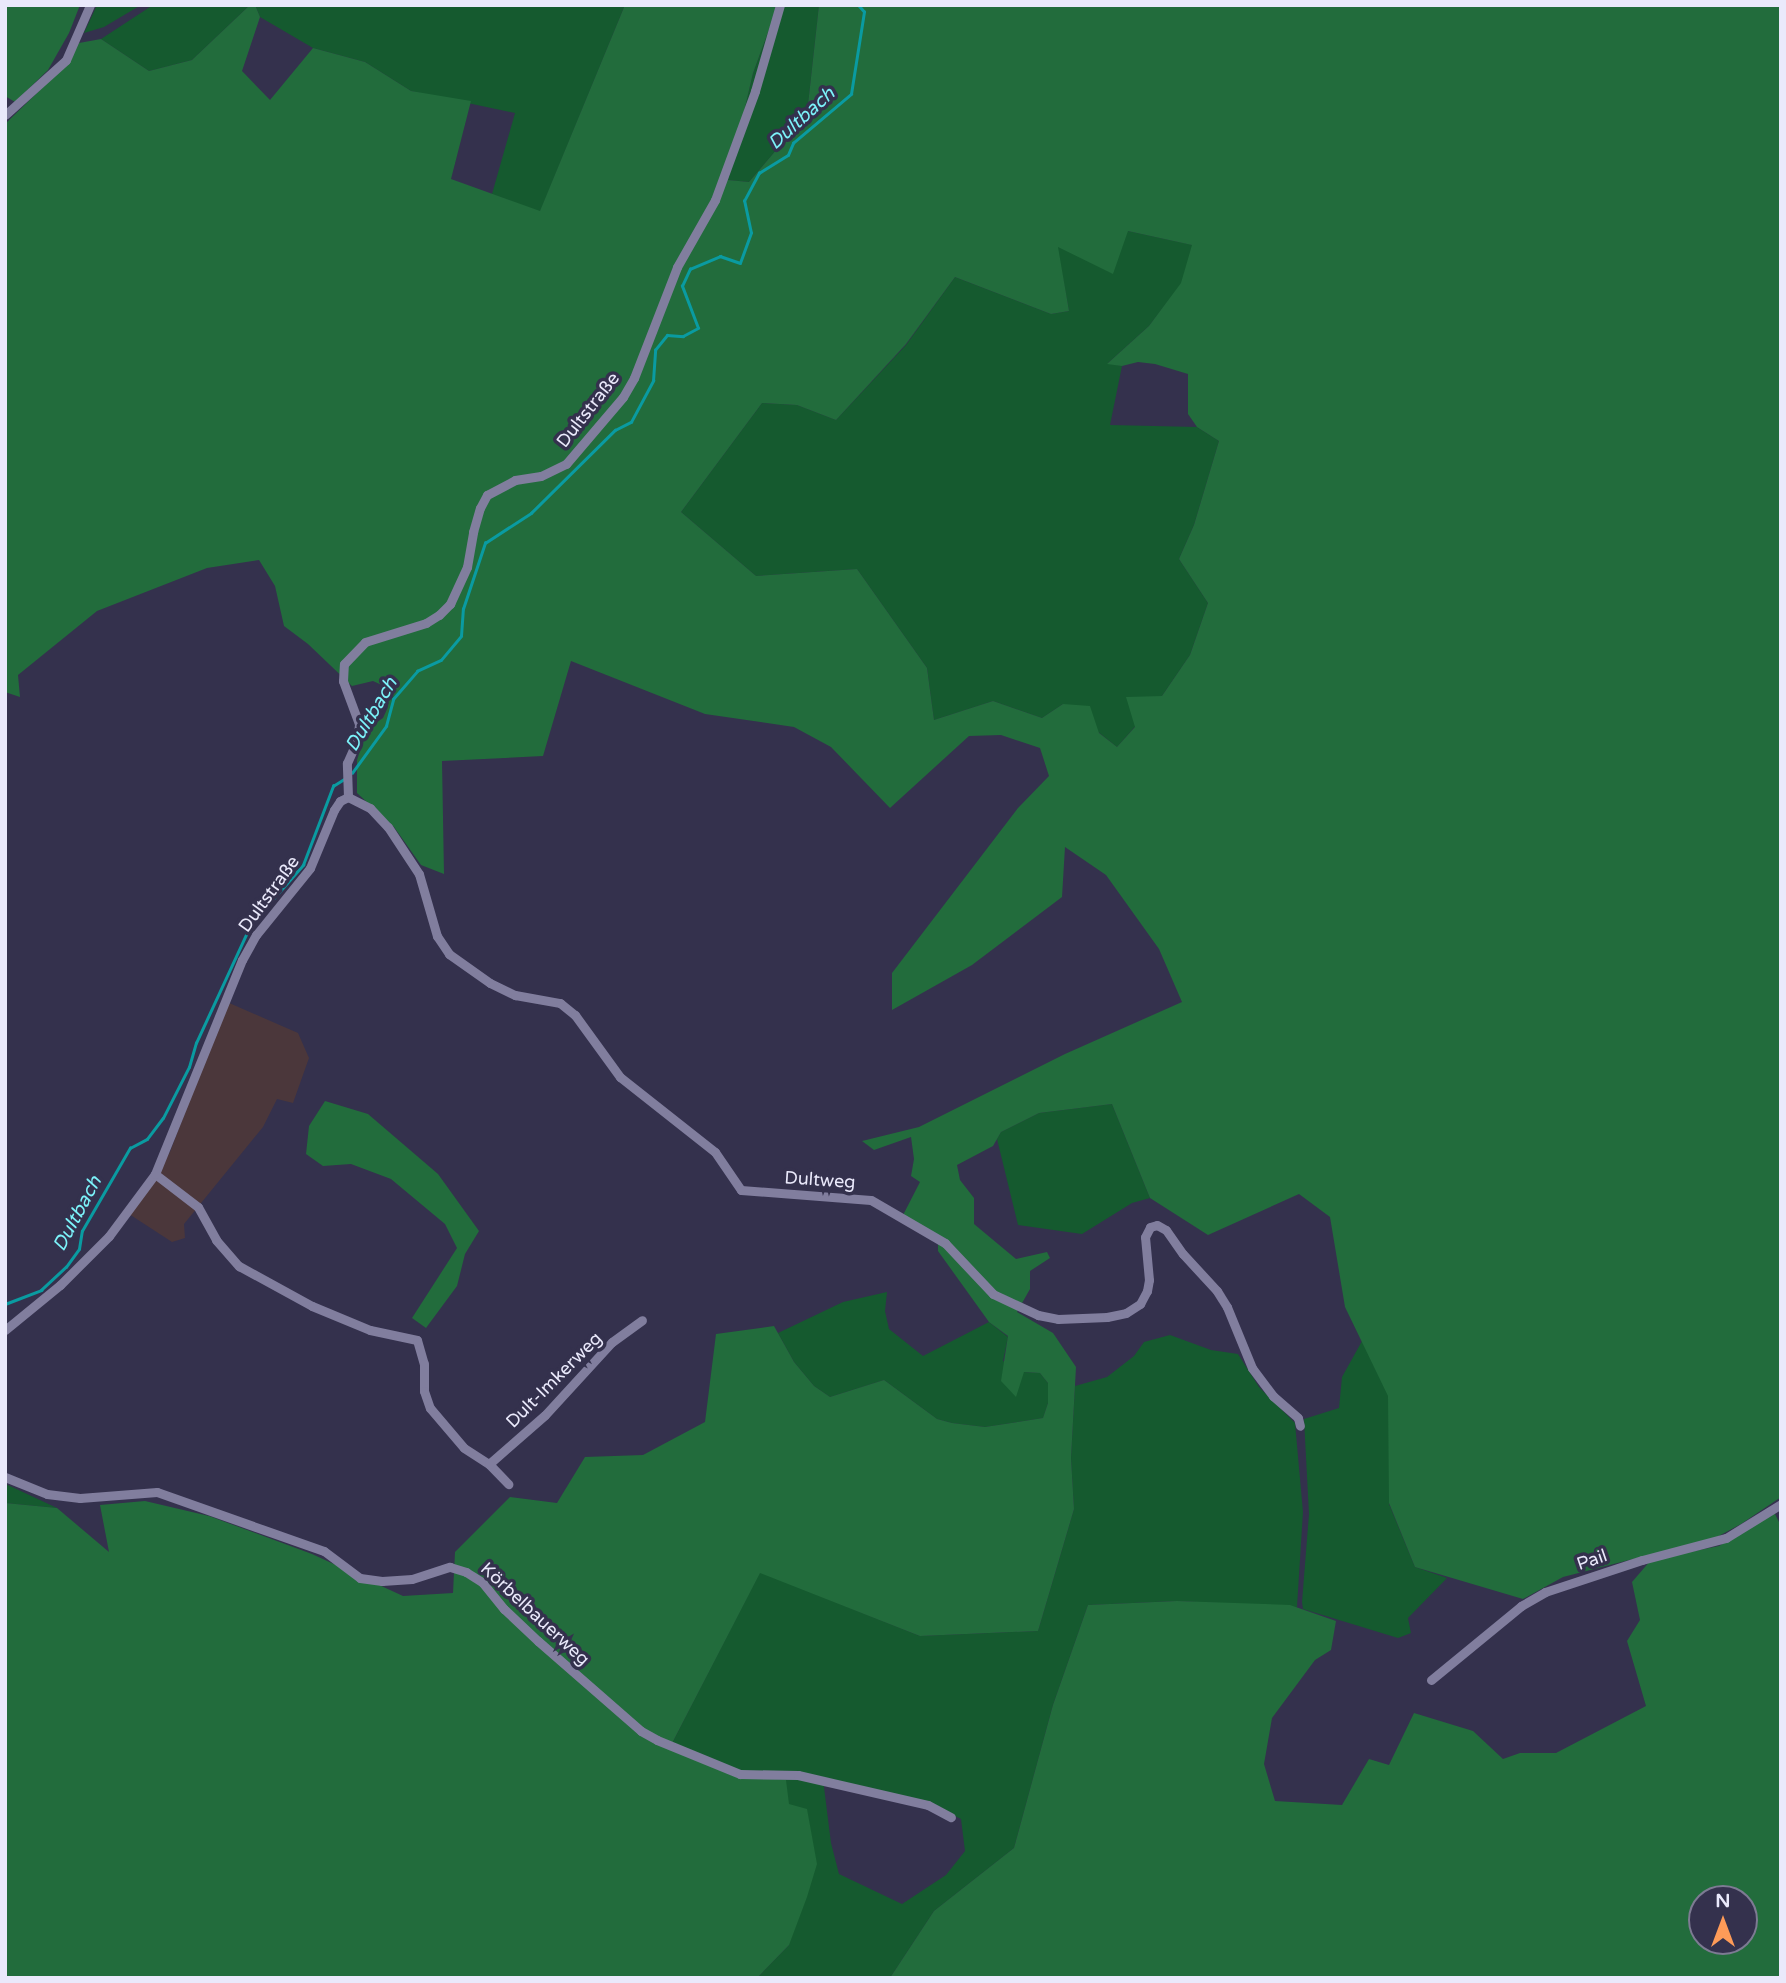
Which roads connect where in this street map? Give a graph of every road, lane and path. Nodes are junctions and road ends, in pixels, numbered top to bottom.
1 (89, 5) edge
2 (780, 5) edge
3 (5, 115) edge
4 (348, 797) junction
5 (155, 1174) junction
6 (642, 1320) dead end
7 (5, 1330) edge
8 (1300, 1426) dead end
9 (489, 1464) junction
10 (5, 1477) edge
11 (508, 1484) dead end
12 (1781, 1504) edge
13 (1431, 1680) dead end
14 (951, 1818) dead end

1 - 3 street
2 - 4 street, Dultstraße
4 - 5 street, Dultstraße
4 - 8 street, Dultweg
5 - 7 street, Dultstraße
5 - 9 street
6 - 9 street, Dult-Imkerweg
9 - 11 street
10 - 14 street, Körbelbauerweg
12 - 13 street, Pail

